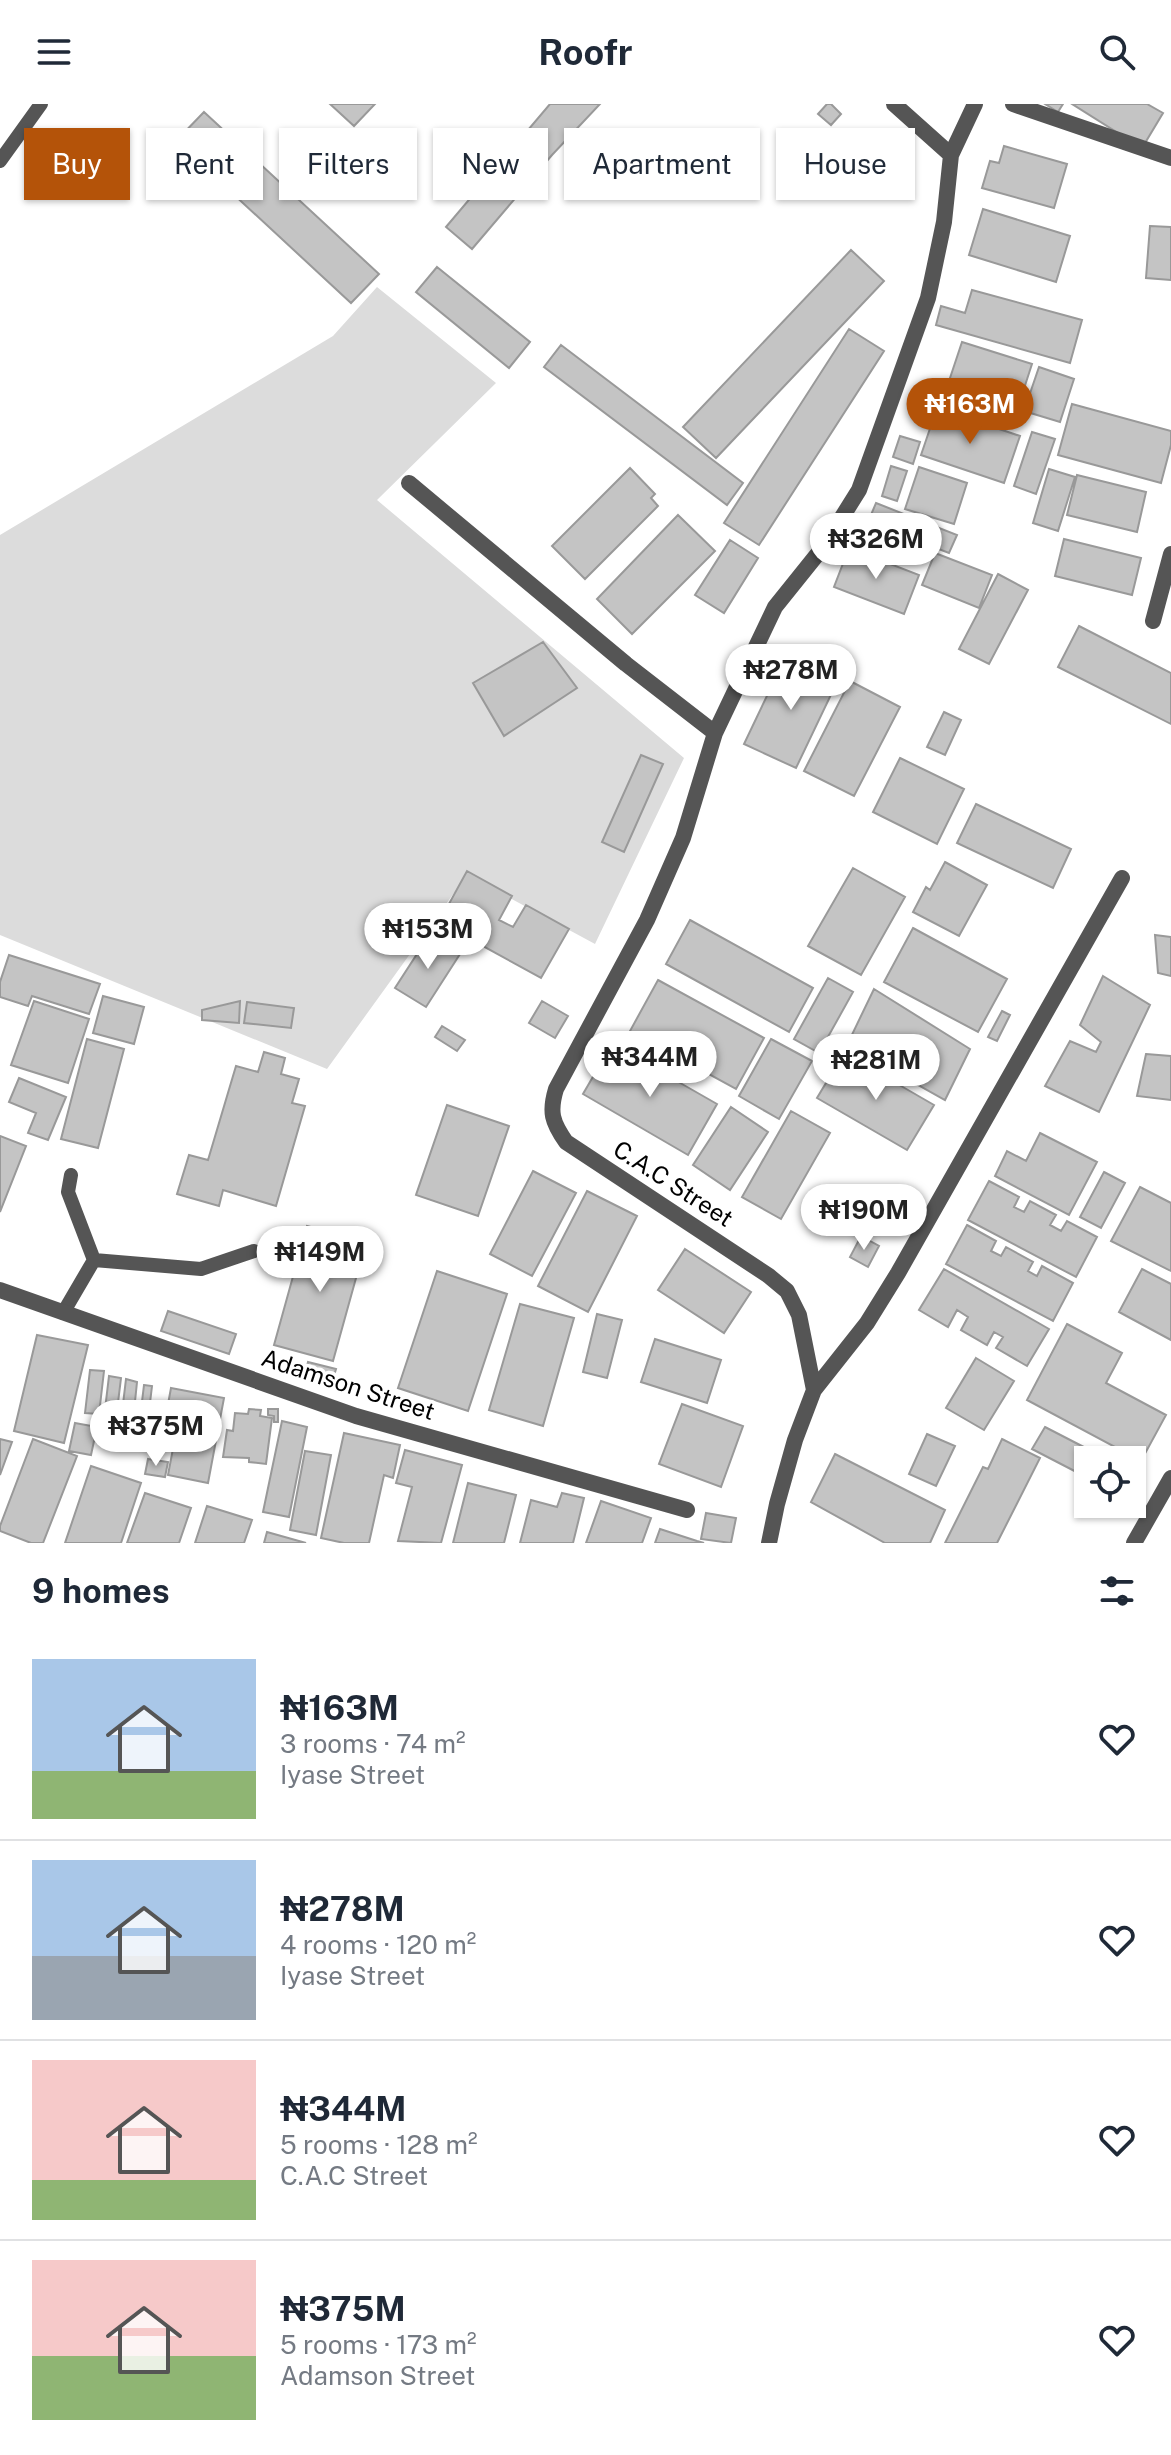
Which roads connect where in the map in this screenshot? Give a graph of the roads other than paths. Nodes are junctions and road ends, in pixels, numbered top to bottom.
1 (41, 104) edge
2 (894, 104) edge
3 (975, 104) edge
4 (1013, 104) edge
5 (951, 155) junction
6 (1171, 158) edge
7 (0, 161) edge
8 (409, 483) dead end
9 (1171, 554) edge
10 (1153, 621) dead end
11 (715, 733) junction
12 (1122, 878) dead end
13 (71, 1175) dead end
14 (254, 1251) dead end
15 (94, 1260) junction
16 (0, 1290) edge
17 (63, 1313) junction
18 (814, 1390) junction
19 (1171, 1478) edge
20 (687, 1510) dead end
21 (769, 1543) edge
22 (1134, 1543) edge

1 - 7 lane
2 - 5 street
3 - 5 street, C.A.C Street
4 - 6 street
5 - 11 street, C.A.C Street
8 - 11 street
9 - 10 street
11 - 18 street, C.A.C Street
12 - 18 street
13 - 15 lane
14 - 15 lane
15 - 17 lane
16 - 17 street, Adamson Street
17 - 20 street, Adamson Street
18 - 21 street
19 - 22 street

